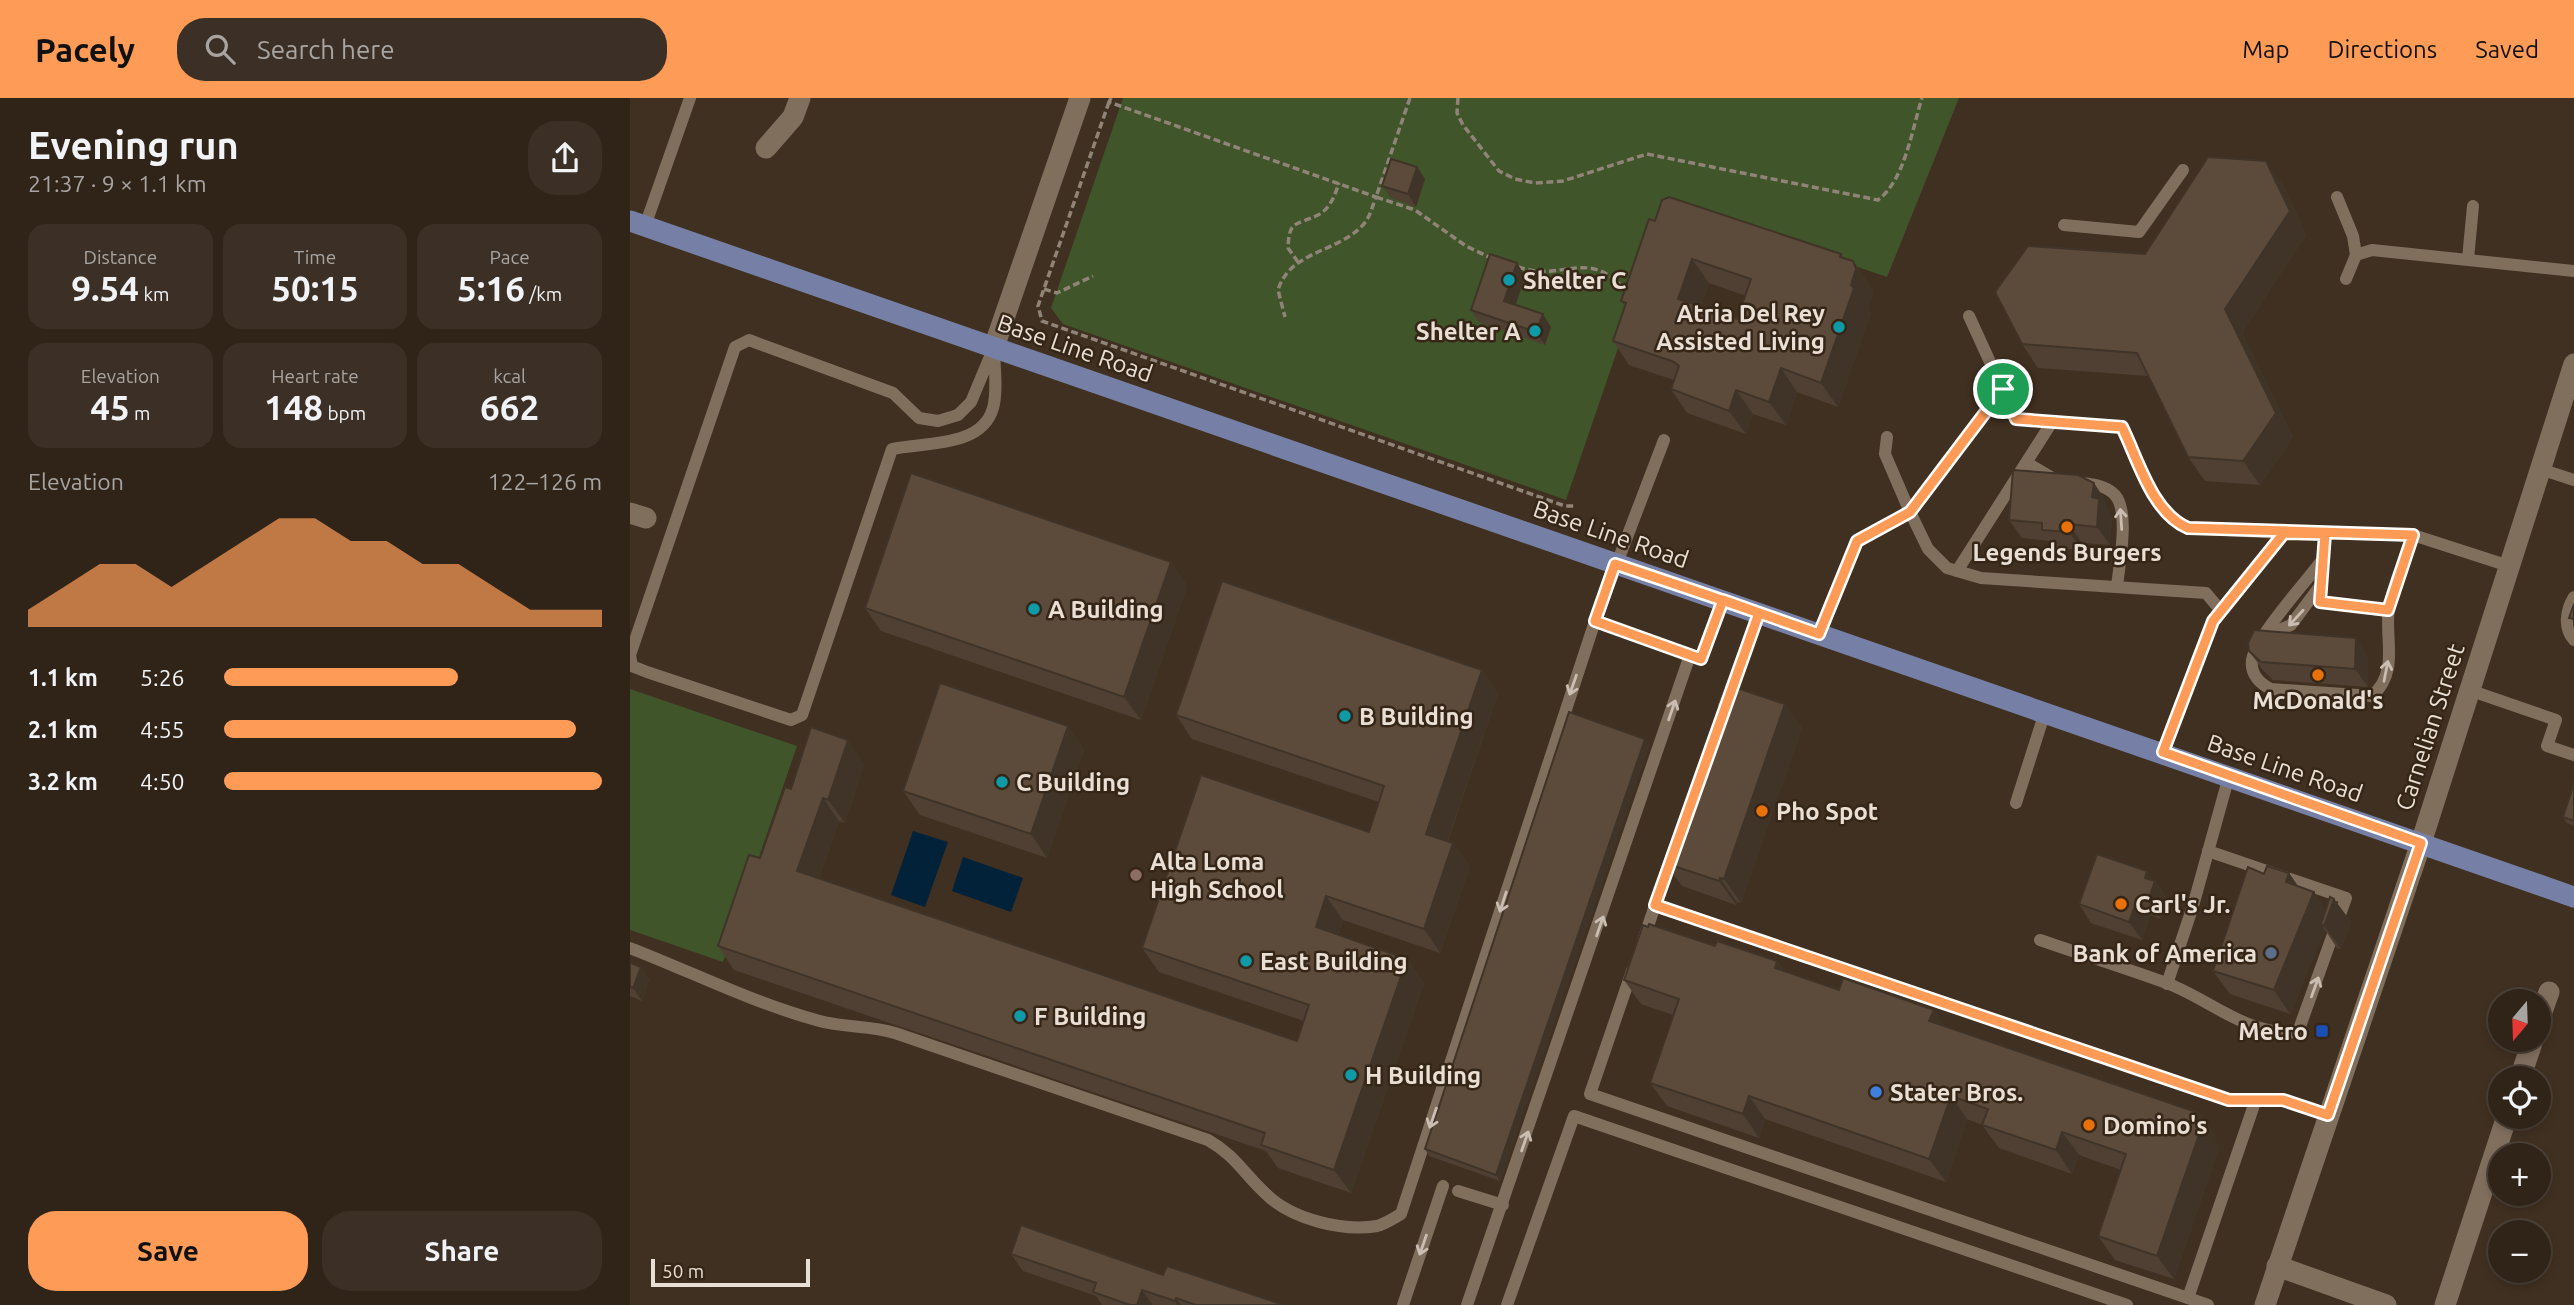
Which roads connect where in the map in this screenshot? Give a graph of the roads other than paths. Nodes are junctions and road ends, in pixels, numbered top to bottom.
1 (690, 98) edge
2 (800, 98) edge
3 (1080, 98) edge
4 (766, 148) dead end
5 (2183, 170) dead end
6 (2337, 197) dead end
7 (2473, 206) dead end
8 (637, 224) edge
9 (2064, 225) dead end
10 (2356, 255) junction
11 (2468, 259) junction
12 (2574, 271) edge
13 (2346, 279) dead end
14 (1969, 316) dead end
15 (995, 347) junction
16 (2574, 363) edge
17 (2003, 389) junction
18 (2052, 422) junction
19 (1887, 437) dead end
20 (1664, 440) dead end
21 (2027, 463) junction
22 (2540, 469) junction
23 (2574, 480) edge
24 (1910, 512) junction
25 (2284, 533) junction
26 (2325, 534) junction
27 (2413, 535) junction
28 (2320, 563) junction
29 (1615, 564) junction
30 (2509, 566) junction
31 (1957, 571) junction
32 (2320, 586) junction
33 (2117, 587) junction
34 (2574, 597) edge
35 (1723, 600) junction
36 (2388, 610) junction
37 (2221, 611) junction
38 (1759, 613) junction
39 (1595, 621) junction
40 (1819, 634) junction
41 (2262, 638) junction
42 (2574, 640) edge
43 (1690, 655) junction
44 (631, 661) edge
45 (2469, 690) junction
46 (2045, 712) junction
47 (1717, 725) edge
48 (2163, 752) junction
49 (2574, 755) edge
50 (2229, 776) junction
51 (2016, 803) dead end
52 (1677, 841) edge
53 (2421, 843) junction
54 (2208, 852) junction
55 (2574, 897) edge
56 (1655, 905) junction
57 (2040, 940) dead end
58 (630, 948) edge
59 (2167, 984) junction
60 (2255, 1102) junction
61 (2328, 1115) junction
62 (2503, 1129) edge
63 (1443, 1186) dead end
64 (1458, 1191) dead end
65 (1503, 1205) junction
66 (2277, 1266) junction
67 (2188, 1298) junction
68 (1402, 1305) edge
69 (1467, 1305) edge
70 (1507, 1305) edge
71 (2127, 1305) edge
72 (2208, 1305) edge
73 (2265, 1305) edge
74 (2386, 1305) edge
75 (2445, 1305) edge

1 - 8 lane
2 - 4 main road
3 - 15 main road
5 - 9 lane
6 - 10 lane
7 - 11 lane
8 - 15 main road, Base Line Road
10 - 11 lane
10 - 13 lane
11 - 12 lane
14 - 17 lane
15 - 29 main road, Base Line Road
15 - 44 lane
15 - 44 lane
16 - 22 main road, Carnelian Street
17 - 18 lane
17 - 24 lane
18 - 21 lane
18 - 25 lane
19 - 24 lane
20 - 29 lane
21 - 31 lane
33 -> 21 lane
22 - 23 lane
22 - 30 main road, Carnelian Street
24 - 31 lane
24 - 40 lane
25 - 26 lane
25 - 37 lane
26 - 27 lane
26 - 28 lane
27 - 30 lane
27 - 36 lane
28 - 32 lane
28 - 41 lane
29 - 35 main road, Base Line Road
29 - 39 lane
30 - 45 main road, Carnelian Street
31 - 33 lane
32 - 36 lane
32 -> 41 lane
33 - 37 lane
34 - 42 lane
35 - 38 main road, Base Line Road
35 - 43 lane
41 -> 36 lane
37 - 48 lane
38 - 40 main road, Base Line Road
38 - 47 lane
39 - 43 lane
39 -> 58 lane
40 - 46 main road, Base Line Road
65 -> 43 lane
45 - 49 lane
45 - 53 main road, Carnelian Street
46 - 48 main road, Base Line Road
46 - 51 lane
48 - 50 main road, Base Line Road
50 - 53 main road, Base Line Road
50 - 54 lane
52 - 56 lane
53 - 55 main road, Base Line Road
53 - 61 main road, Carnelian Street
54 - 59 lane
59 -> 54 lane
56 - 60 lane
56 - 67 lane
57 - 59 lane
60 - 61 lane
60 - 67 lane
61 - 66 main road, Carnelian Street
62 - 75 main road
63 -> 68 lane
64 - 65 lane
65 - 69 lane
66 - 73 main road, Carnelian Street
66 - 74 main road
67 - 72 lane
70 - 71 lane

